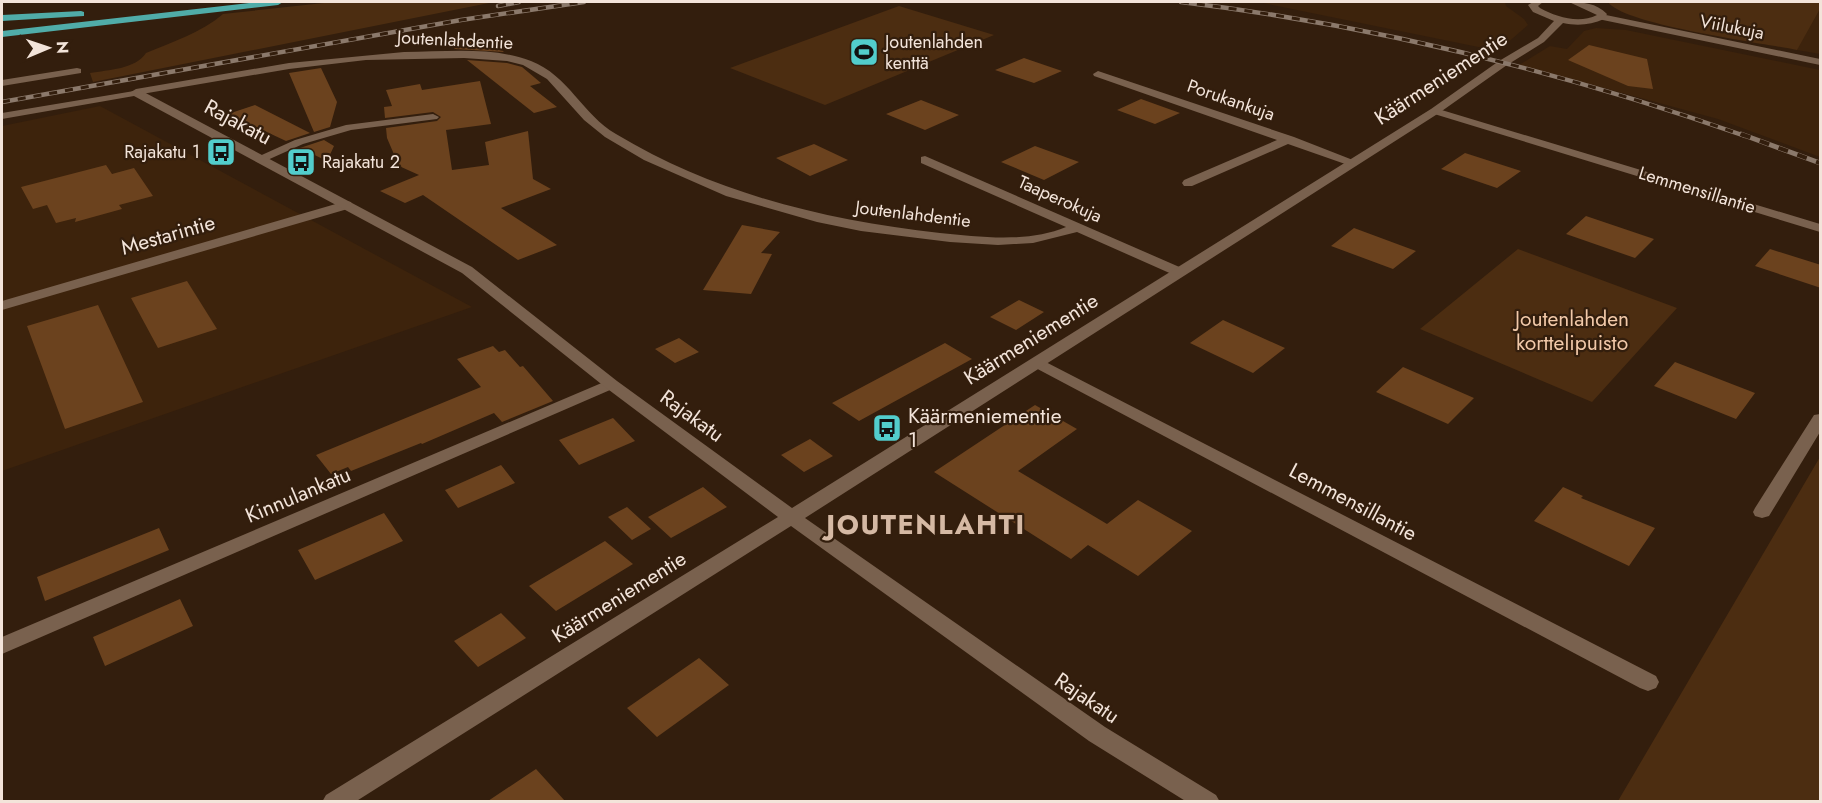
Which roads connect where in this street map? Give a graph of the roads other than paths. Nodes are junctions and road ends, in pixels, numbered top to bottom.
1 (196, 2) edge
2 (278, 2) edge
3 (1539, 2) edge
4 (1577, 2) edge
5 (81, 14) junction
6 (1601, 17) junction
7 (2, 18) edge
8 (1561, 19) junction
9 (2, 24) edge
10 (2, 34) edge
11 (1821, 62) edge
12 (77, 71) dead end
13 (1098, 74) dead end
14 (2, 83) edge
15 (136, 92) junction
16 (1435, 111) junction
17 (2, 116) edge
18 (433, 117) dead end
19 (1290, 140) junction
20 (259, 159) junction
21 (925, 160) dead end
22 (1352, 162) junction
23 (1188, 183) dead end
24 (346, 204) junction
25 (1078, 227) junction
26 (1821, 228) edge
27 (1179, 272) junction
28 (2, 306) edge
29 (1036, 362) junction
30 (611, 384) junction
31 (1821, 419) edge
32 (1762, 512) dead end
33 (792, 517) junction
34 (2, 646) edge
35 (1648, 682) dead end
36 (334, 801) edge
37 (1208, 801) edge

1 - 5 highway
2 - 10 highway
3 - 8 street
4 - 6 street
5 - 7 highway
5 - 9 highway
6 - 8 street
6 - 11 street, Viilukuja
8 - 16 street, Käärmeniementie
12 - 14 street
13 - 19 street, Porukankuja
15 - 17 street, Joutenlahdentie
15 - 20 street, Rajakatu
15 - 25 street, Joutenlahdentie
16 - 22 street, Käärmeniementie
16 - 26 street, Lemmensillantie
18 - 20 street
19 - 22 street, Porukankuja
19 - 23 street
20 - 24 street, Rajakatu
21 - 25 street, Taaperokuja
22 - 27 street, Käärmeniementie
24 - 28 street, Mestarintie
24 - 30 street, Rajakatu
25 - 27 street, Taaperokuja
27 - 29 street, Käärmeniementie
29 - 33 street, Käärmeniementie
29 - 35 street, Lemmensillantie
30 - 33 street, Rajakatu
30 - 34 street, Kinnulankatu
31 - 32 street
33 - 36 street, Käärmeniementie
33 - 37 street, Rajakatu

